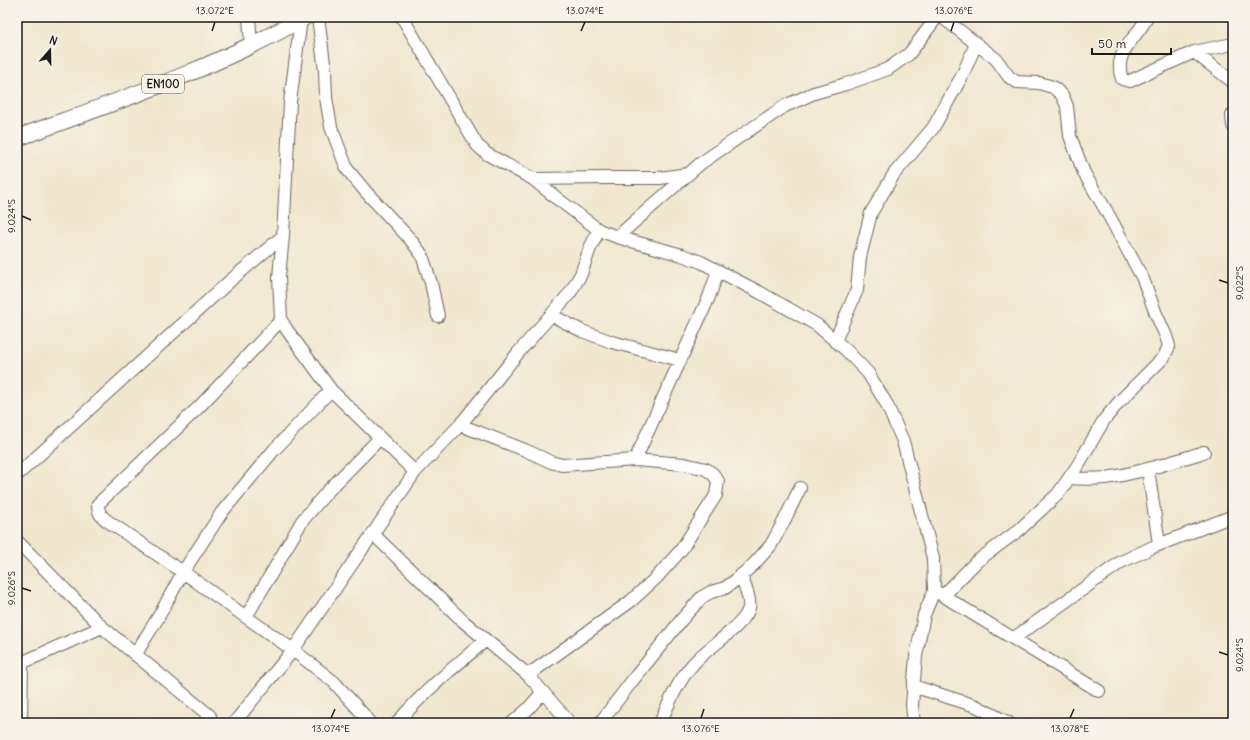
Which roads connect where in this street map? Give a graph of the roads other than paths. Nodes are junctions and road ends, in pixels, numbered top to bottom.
1 (248, 17) edge
2 (318, 17) edge
3 (402, 17) edge
4 (937, 17) edge
5 (942, 17) edge
6 (1147, 17) edge
7 (303, 18) edge
8 (976, 44) junction
9 (1233, 44) edge
10 (251, 46) junction
11 (1194, 52) junction
12 (1233, 82) edge
13 (1233, 114) edge
14 (1233, 126) edge
15 (17, 138) edge
16 (688, 174) junction
17 (533, 179) junction
18 (599, 230) junction
19 (283, 236) junction
20 (617, 237) junction
21 (718, 271) junction
22 (551, 315) junction
23 (438, 316) dead end
24 (281, 320) junction
25 (835, 341) junction
26 (680, 360) junction
27 (331, 390) junction
28 (460, 425) junction
29 (380, 438) junction
30 (1204, 452) dead end
31 (635, 460) junction
32 (1148, 469) junction
33 (415, 472) junction
34 (17, 475) edge
35 (1069, 478) junction
36 (800, 488) dead end
37 (1233, 516) edge
38 (373, 534) junction
39 (17, 541) edge
40 (1159, 544) junction
41 (183, 572) junction
42 (741, 575) junction
43 (938, 593) junction
44 (246, 617) junction
45 (102, 628) junction
46 (1014, 638) junction
47 (486, 640) junction
48 (293, 650) junction
49 (134, 655) junction
50 (20, 664) edge
51 (528, 675) junction
52 (913, 686) junction
53 (1099, 691) dead end
54 (543, 692) junction
55 (237, 722) edge
56 (21, 723) edge
57 (210, 723) edge
58 (371, 723) edge
59 (397, 723) edge
60 (512, 723) edge
61 (570, 723) edge
62 (600, 723) edge
63 (660, 723) edge
64 (914, 723) edge
65 (1009, 723) edge

1 - 10 street
2 - 23 street
3 - 17 street
4 - 16 street
5 - 8 street
6 - 11 street
7 - 10 main road, EN100
7 - 19 street
8 - 25 street
8 - 35 street
9 - 11 street
10 - 15 main road, EN100
11 - 12 street
13 - 14 street
16 - 17 street
16 - 20 street
17 - 18 street
18 - 20 street
18 - 22 street
19 - 24 street
19 - 34 street
20 - 21 street
21 - 25 street
21 - 26 street
22 - 26 street
22 - 28 street
24 - 27 street
24 - 41 street
25 - 43 street
26 - 31 street
27 - 29 street
27 - 41 street
28 - 31 street
28 - 33 street
29 - 33 street
29 - 44 street
30 - 32 street
31 - 51 street
32 - 35 street
32 - 40 street
33 - 38 street
35 - 43 street
36 - 42 street
37 - 40 street
38 - 47 street
38 - 48 street
39 - 45 street
40 - 46 street
41 - 44 street
41 - 49 street
42 - 62 street
42 - 63 street
43 - 46 street
43 - 52 street
44 - 48 street
45 - 49 street
45 - 50 street
46 - 53 street
47 - 51 street
47 - 59 street
48 - 55 street
48 - 58 street
49 - 57 street
50 - 56 street
51 - 54 street
52 - 64 street
52 - 65 street
54 - 60 street
54 - 61 street

